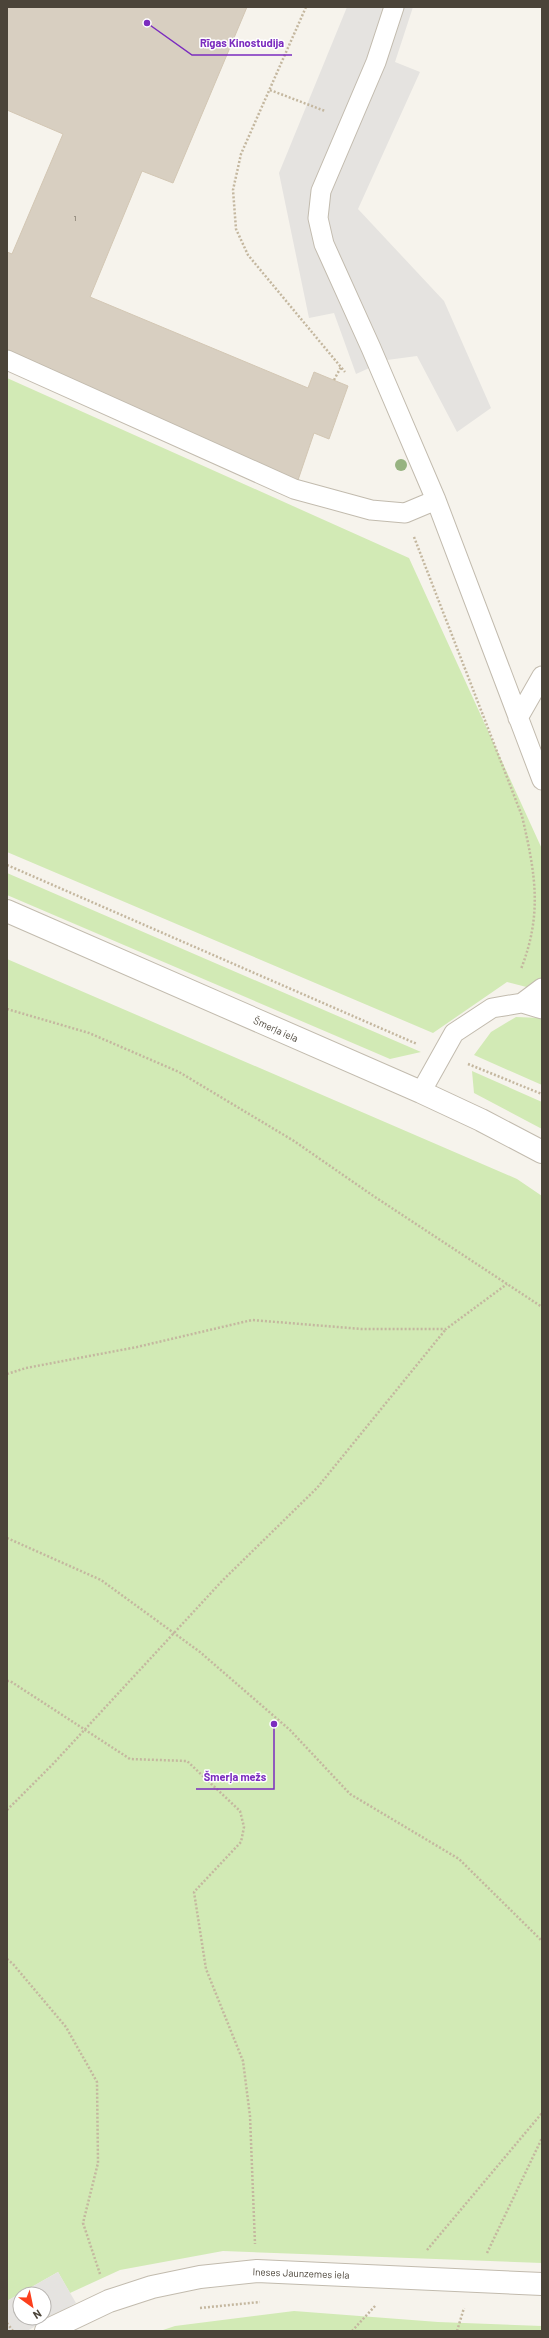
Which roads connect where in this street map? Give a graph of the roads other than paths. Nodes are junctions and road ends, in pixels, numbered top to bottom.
1 (394, 7) edge
2 (7, 360) edge
3 (436, 500) junction
4 (542, 676) edge
5 (518, 718) junction
6 (542, 780) edge
7 (7, 911) edge
8 (542, 988) edge
9 (522, 1003) junction
10 (542, 1009) edge
11 (421, 1092) junction
12 (542, 1152) edge
13 (542, 2284) edge
14 (46, 2331) edge

1 - 3 lane
2 - 3 lane
3 - 5 lane
4 - 5 lane
5 - 6 lane
7 - 11 street, Šmerļa iela
8 - 9 lane
9 - 10 lane
9 - 11 lane
11 - 12 street, Šmerļa iela
13 - 14 street, Ineses Jaunzemes iela

